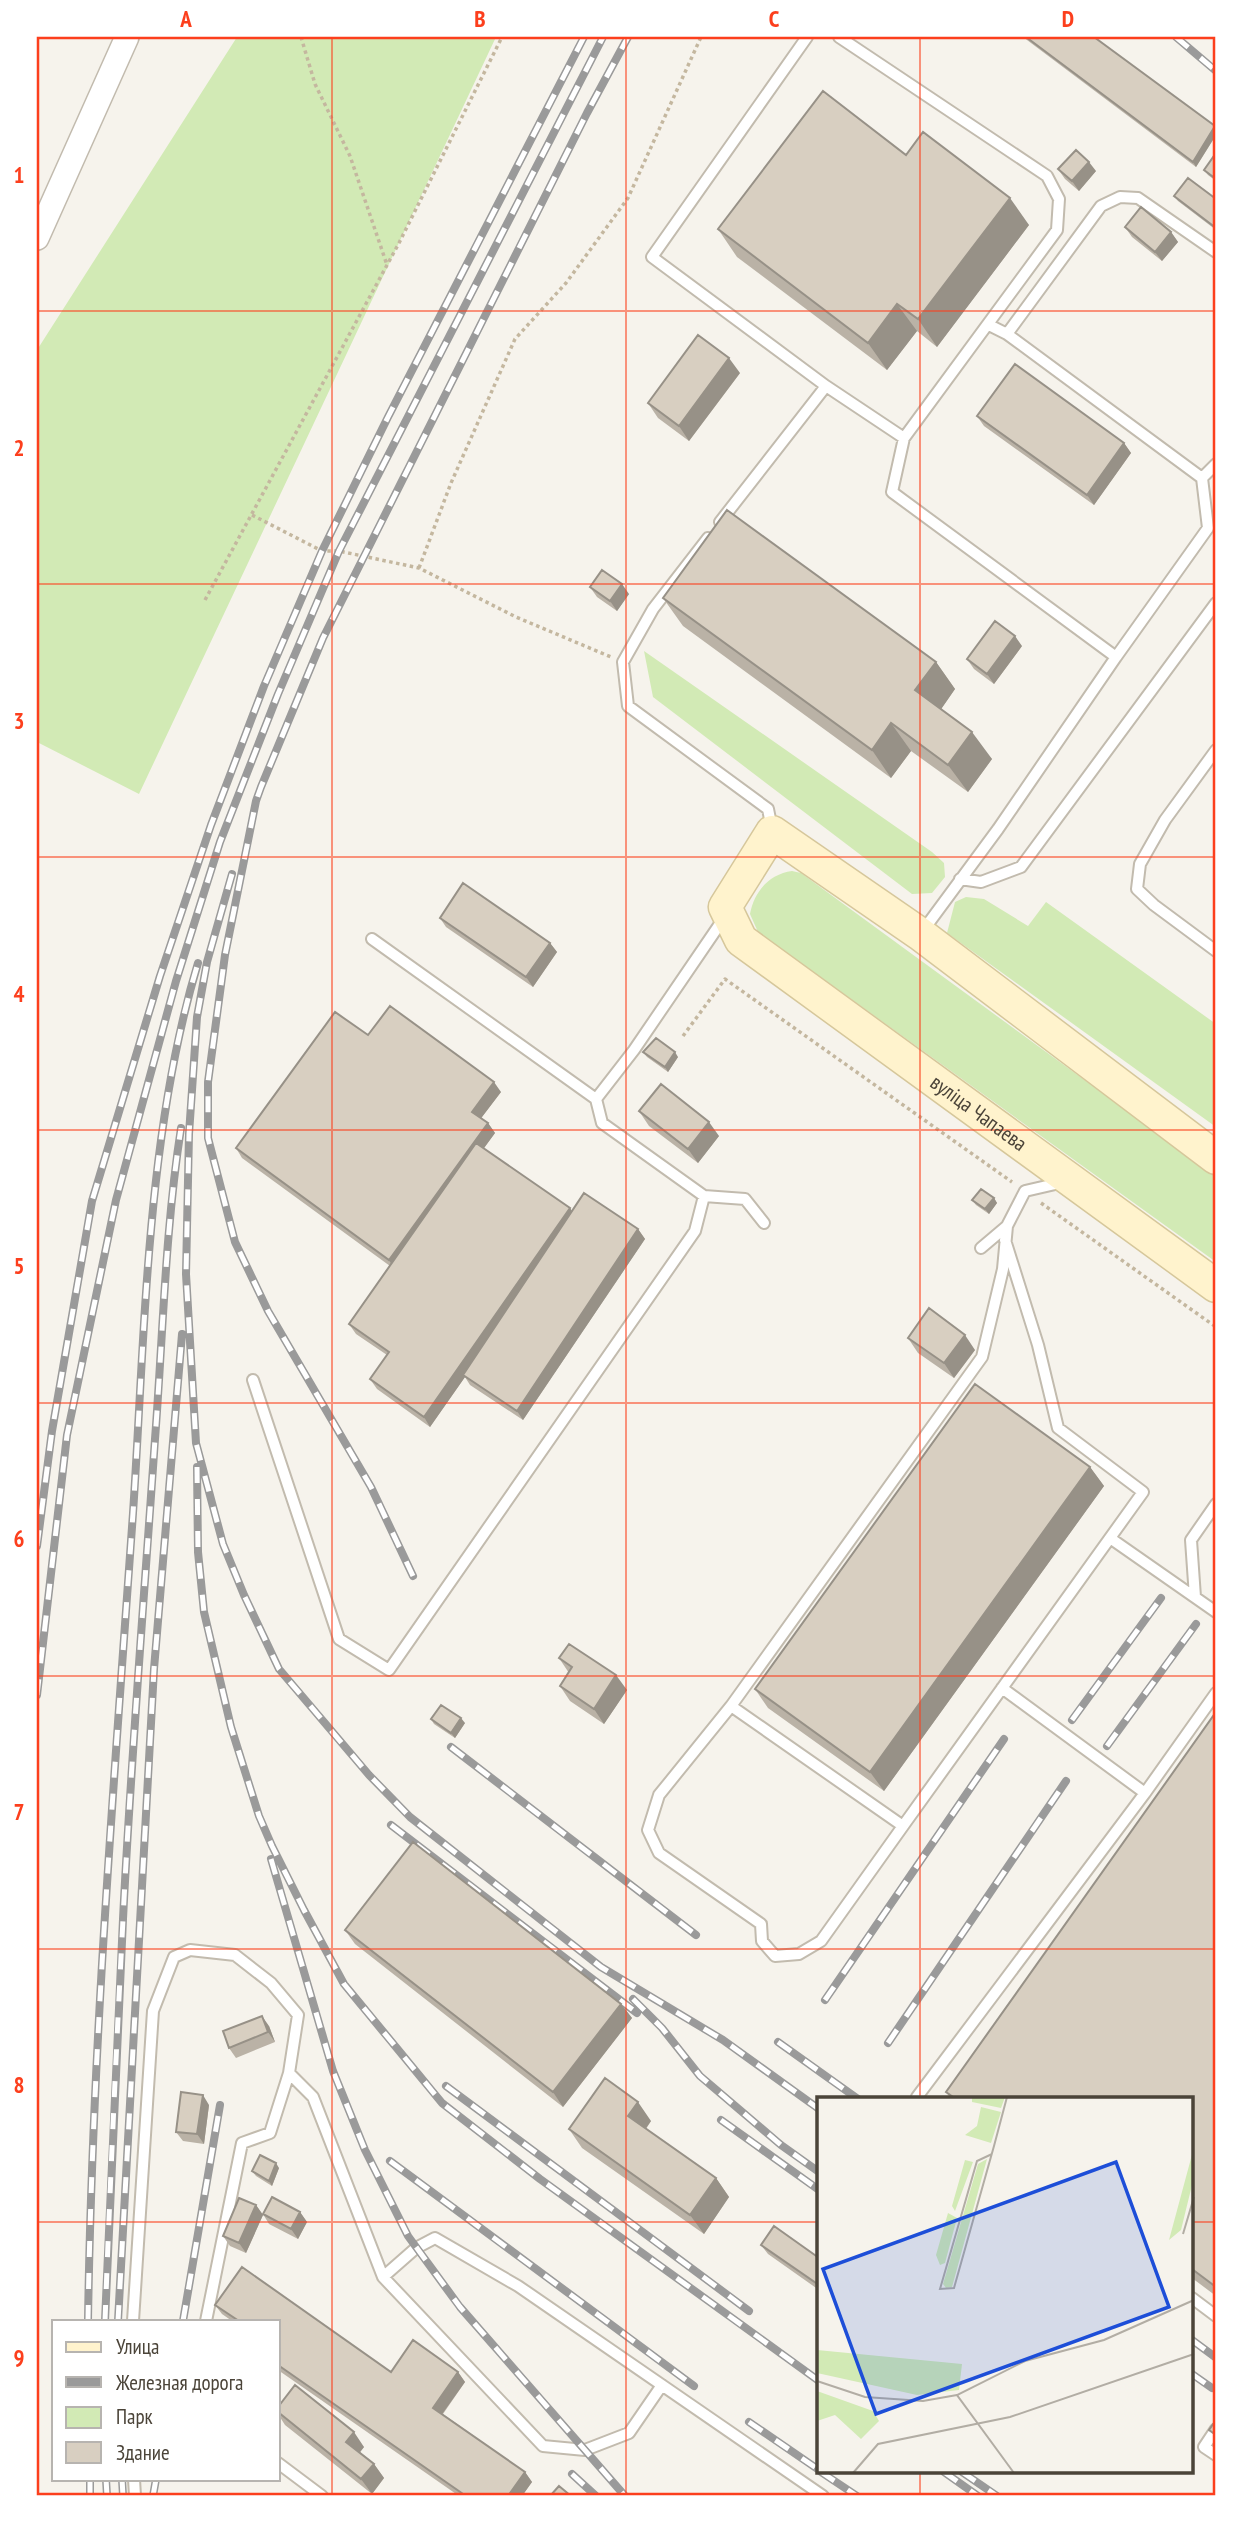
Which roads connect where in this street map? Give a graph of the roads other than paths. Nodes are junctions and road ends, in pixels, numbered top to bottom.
1 (127, 37) edge
2 (807, 37) edge
3 (839, 37) edge
4 (37, 238) edge
5 (1216, 252) edge
6 (989, 325) junction
7 (1007, 334) junction
8 (826, 386) junction
9 (904, 438) junction
10 (1216, 464) edge
11 (1202, 478) junction
12 (1216, 603) edge
13 (1116, 657) junction
14 (1216, 750) edge
15 (772, 832) junction
16 (960, 879) junction
17 (734, 927) junction
18 (920, 934) junction
19 (372, 939) dead end
20 (1216, 951) edge
21 (596, 1099) junction
22 (1216, 1158) edge
23 (1070, 1181) junction
24 (704, 1196) junction
25 (764, 1223) dead end
26 (1007, 1226) junction
27 (1005, 1240) junction
28 (981, 1248) dead end
29 (1216, 1286) edge
30 (253, 1380) dead end
31 (1216, 1504) edge
32 (1110, 1538) junction
33 (1195, 1597) junction
34 (1216, 1612) edge
35 (1002, 1688) junction
36 (1216, 1693) edge
37 (731, 1706) junction
38 (1145, 1793) junction
39 (902, 1826) junction
40 (289, 2073) junction
41 (917, 2097) edge
42 (383, 2277) junction
43 (1194, 2300) edge
44 (1216, 2316) edge
45 (133, 2320) edge
46 (206, 2320) edge
47 (662, 2385) junction
48 (1216, 2429) edge
49 (1216, 2455) edge
50 (280, 2465) edge
51 (316, 2495) edge
52 (823, 2496) edge

1 - 4 street
2 - 8 lane
3 - 6 lane
5 - 7 lane
6 - 7 lane
6 - 9 lane
7 - 11 lane
8 - 9 lane
8 - 15 lane
9 - 13 lane
10 - 11 lane
11 - 13 lane
12 - 16 lane
13 - 16 lane
14 - 20 lane
15 - 17 street
15 - 18 street
16 - 18 lane
17 - 21 lane
17 - 23 street, вуліца Чапаева
18 - 22 street
19 - 21 lane
21 - 24 lane
23 - 26 lane
23 - 29 street, вуліца Чапаева
24 - 25 lane
24 - 30 lane
26 - 27 lane
26 - 28 lane
27 - 32 lane
27 - 37 lane
31 - 33 lane
32 - 33 lane
32 - 35 lane
33 - 34 lane
35 - 38 lane
35 - 39 lane
36 - 38 lane
37 - 39 lane
37 - 39 lane
38 - 41 lane
40 - 42 lane
40 - 45 lane
40 - 46 lane
42 - 47 lane
42 - 47 lane
43 - 44 lane
47 - 52 lane
48 - 49 lane
50 - 51 lane

